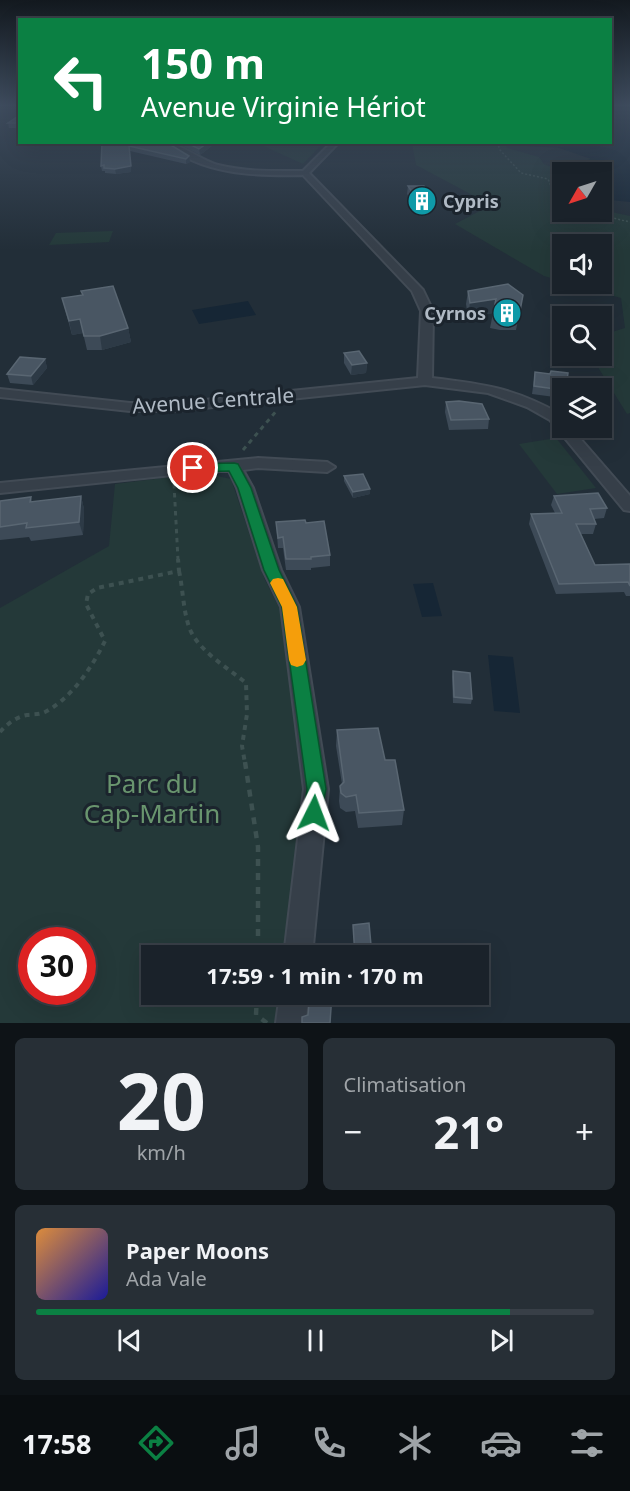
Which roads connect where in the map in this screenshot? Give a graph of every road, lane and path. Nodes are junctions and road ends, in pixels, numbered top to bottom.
1 (183, 154) edge
2 (326, 154) edge
3 (503, 154) edge
4 (305, 173) junction
5 (552, 188) edge
6 (612, 218) edge
7 (630, 222) edge
8 (425, 381) junction
9 (0, 393) edge
10 (288, 396) junction
11 (552, 415) edge
12 (572, 438) edge
13 (327, 466) dead end
14 (234, 467) junction
15 (174, 470) junction
16 (0, 488) edge
17 (630, 506) edge
18 (179, 571) junction
19 (0, 732) edge
20 (258, 945) edge
21 (299, 945) edge
22 (256, 1005) edge
23 (293, 1005) edge
24 (267, 1023) edge
25 (291, 1023) edge

1 - 4 street
2 - 4 street
3 - 5 path
4 - 8 street
6 - 7 path
8 - 10 street, Avenue Centrale
8 - 11 street, Avenue Centrale
9 - 10 street, Avenue Centrale
10 - 14 path
12 - 17 street, Avenue Centrale
13 - 14 street
14 - 15 street
14 - 21 street
15 - 16 street
15 - 18 path
18 - 19 path
18 - 20 path
22 - 24 path
23 - 25 street

